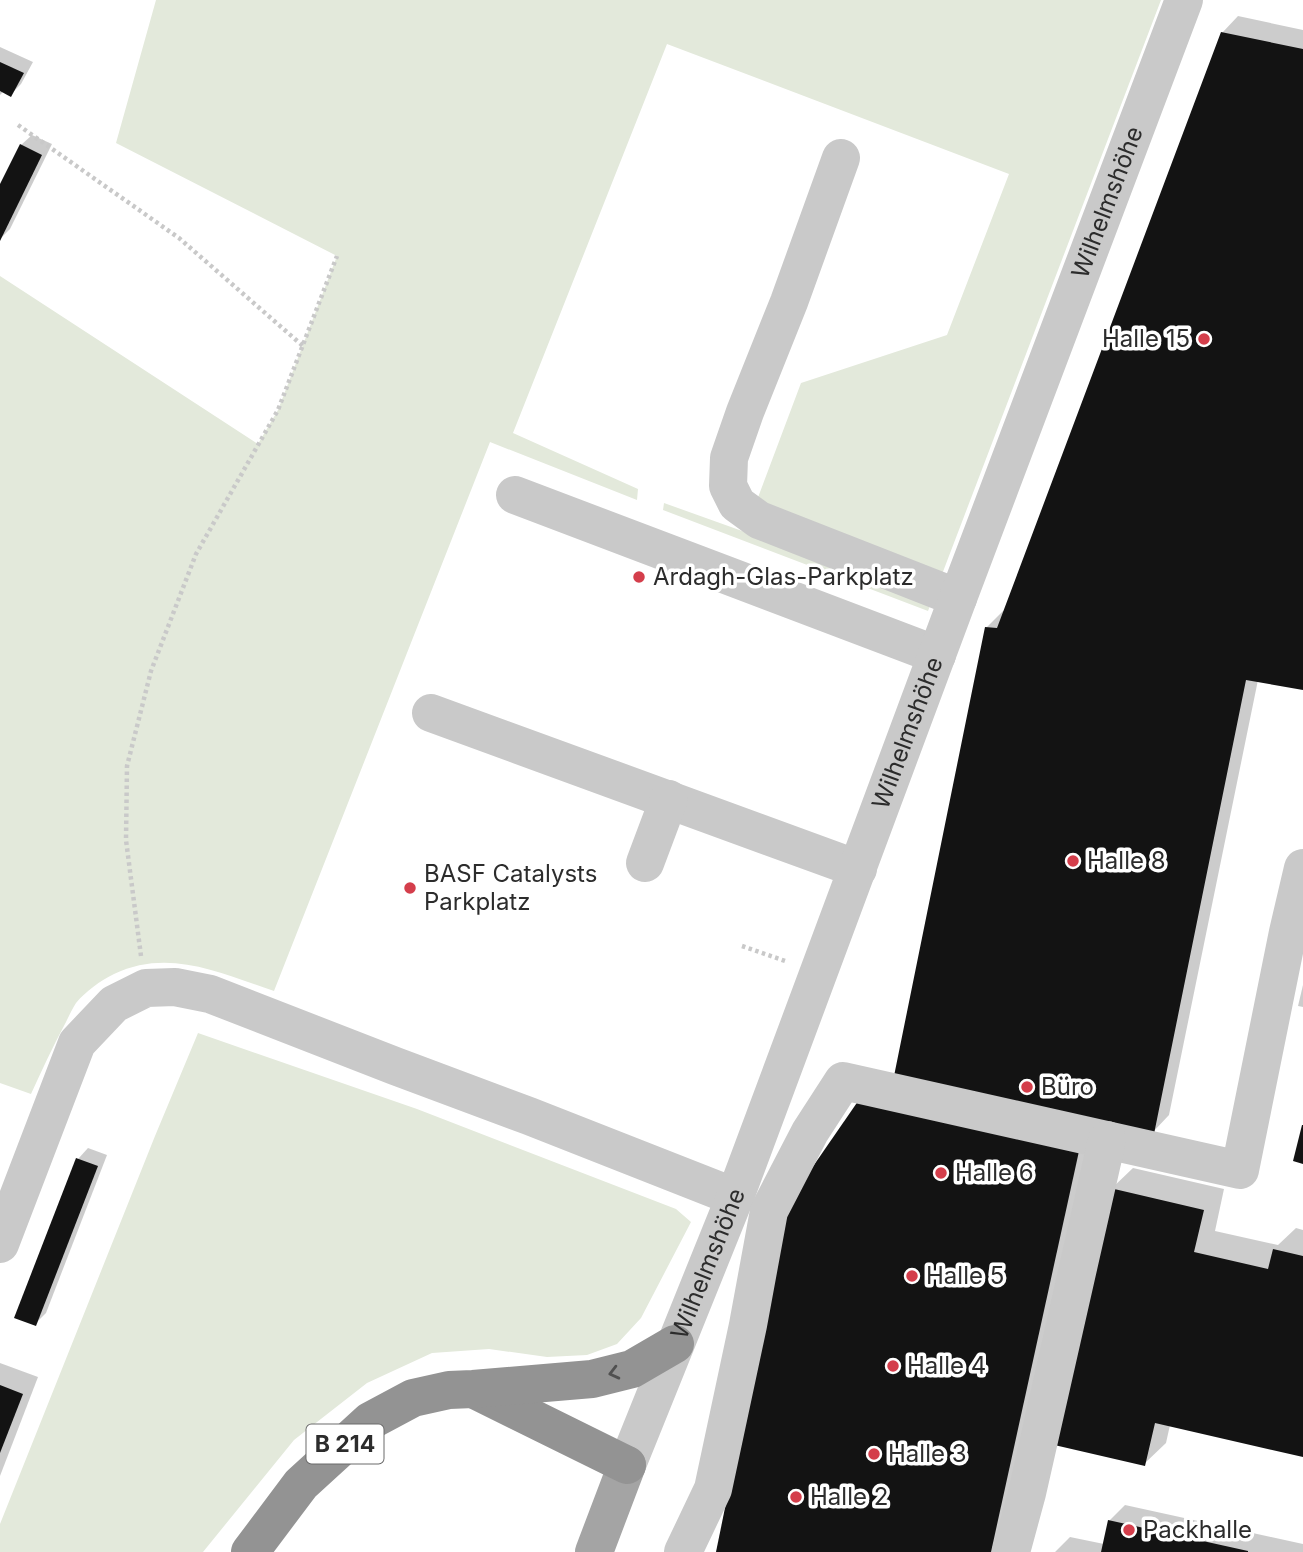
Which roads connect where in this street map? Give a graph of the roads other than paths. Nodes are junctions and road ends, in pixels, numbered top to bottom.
1 (1184, 0) edge
2 (841, 158) dead end
3 (515, 495) dead end
4 (958, 598) junction
5 (937, 655) junction
6 (431, 713) dead end
7 (669, 799) junction
8 (645, 863) dead end
9 (1303, 868) edge
10 (858, 869) junction
11 (1107, 1140) junction
12 (735, 1197) junction
13 (0, 1244) edge
14 (676, 1344) junction
15 (473, 1390) junction
16 (627, 1465) junction
17 (250, 1552) edge
18 (594, 1552) edge
19 (683, 1552) edge
20 (1011, 1552) edge

1 - 4 street, Wilhelmshöhe
2 - 4 street
3 - 5 street
4 - 5 street, Wilhelmshöhe
5 - 10 street, Wilhelmshöhe
6 - 7 street
7 - 8 street
7 - 10 street
9 - 11 street
10 - 12 street, Wilhelmshöhe
11 - 19 street
11 - 20 street
12 - 13 street
12 - 14 street, Wilhelmshöhe
14 -> 15 highway, B 214
14 - 16 street, Wilhelmshöhe
15 - 16 highway, B 214
15 - 17 highway, B 214
16 - 18 main road

